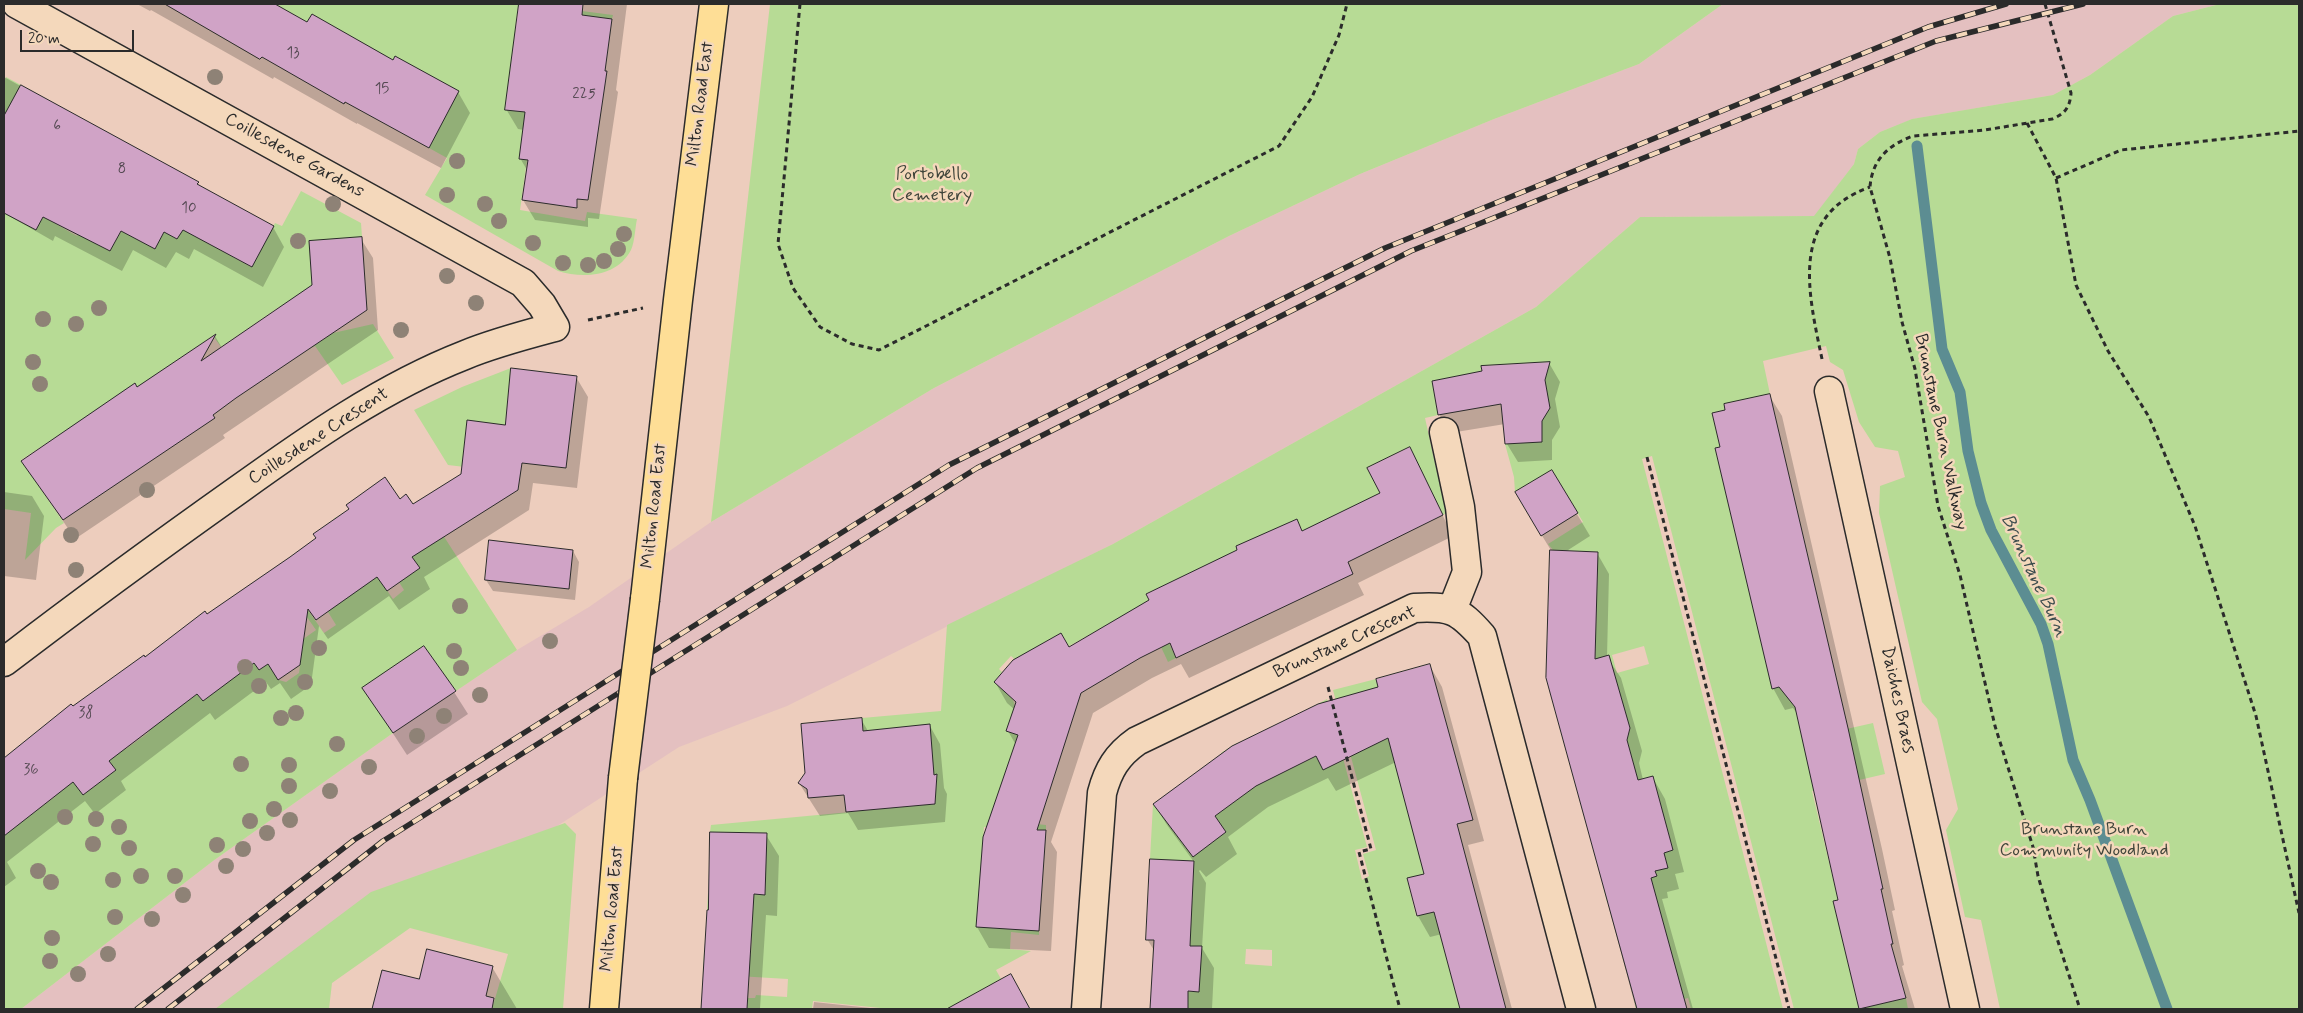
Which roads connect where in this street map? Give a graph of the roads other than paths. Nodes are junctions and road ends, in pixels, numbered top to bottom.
1 (17, 4) edge
2 (714, 4) edge
3 (555, 327) joint
4 (1830, 391) road end
5 (1444, 432) dead end
6 (1452, 610) junction
7 (4, 662) edge
8 (604, 1009) edge
9 (1086, 1009) edge
10 (1581, 1009) edge
11 (1966, 1009) edge

1 - 3 street, Coillesdene Gardens
2 - 8 main road, Milton Road East, bridge
3 - 7 street, Coillesdene Crescent
4 - 11 street, Daiches Braes
5 - 6 street
6 - 9 street, Brunstane Crescent
6 - 10 street

